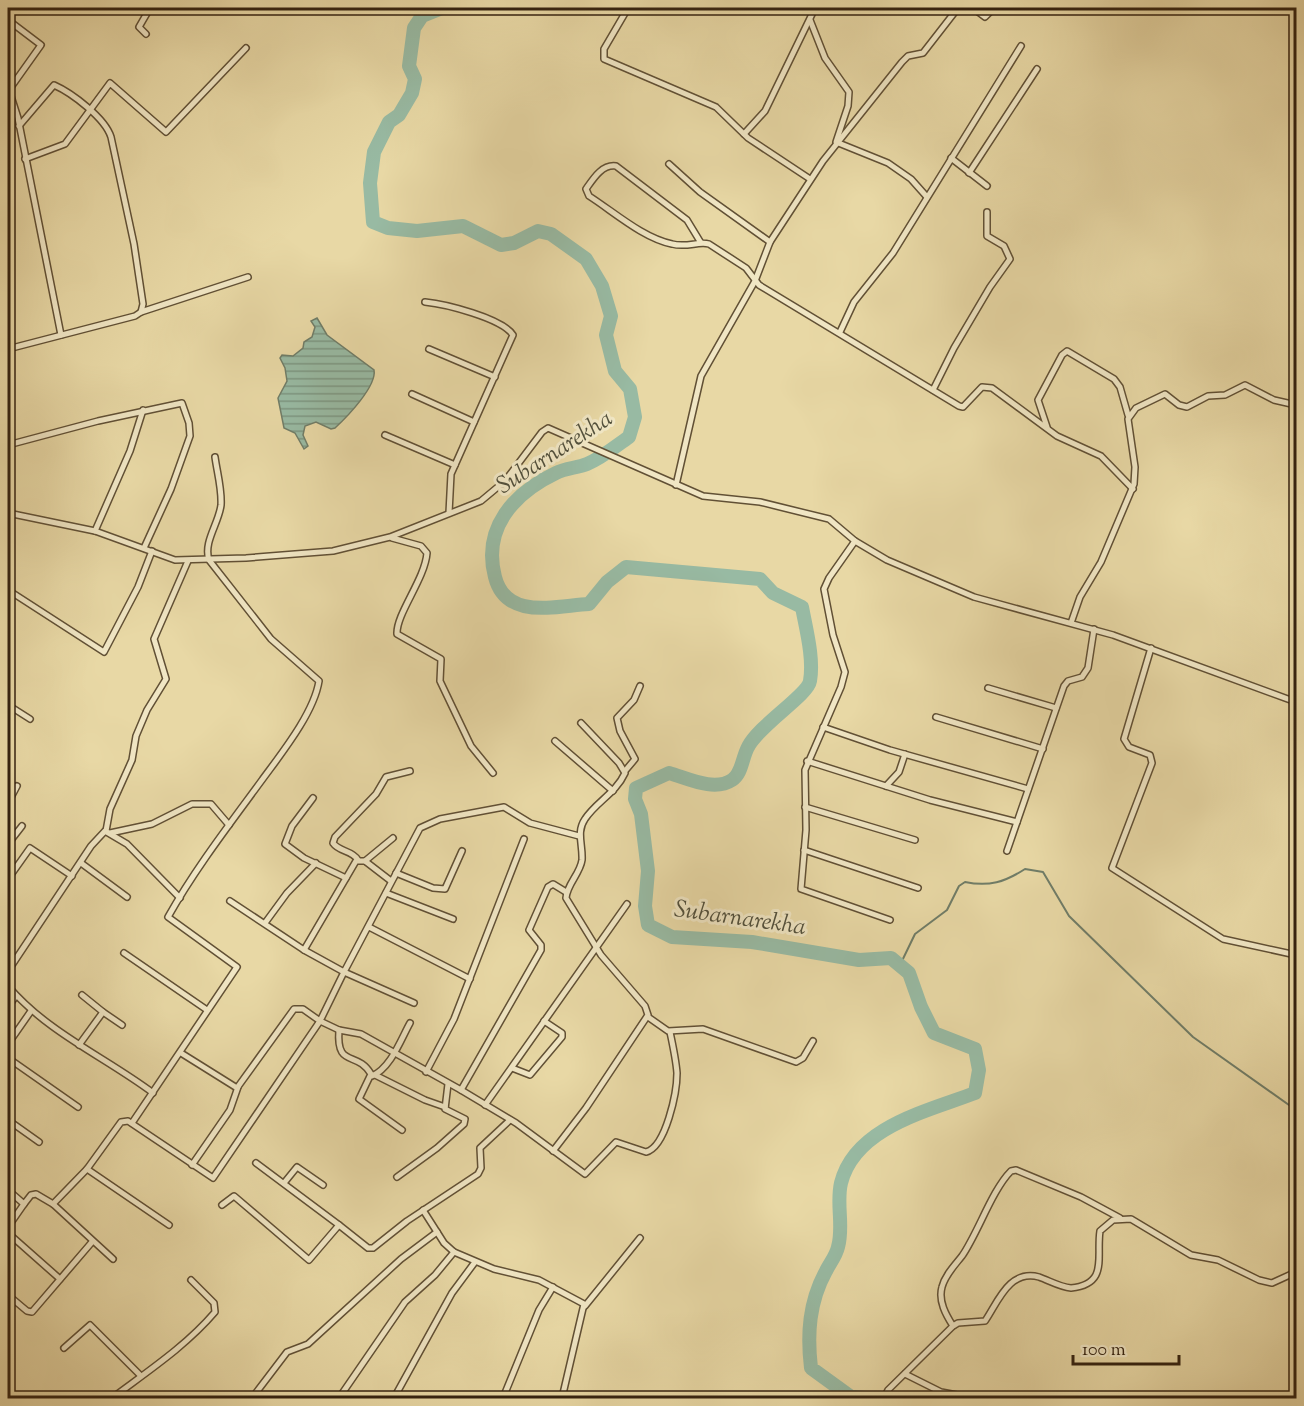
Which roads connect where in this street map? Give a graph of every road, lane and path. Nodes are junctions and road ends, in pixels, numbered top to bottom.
1 (137, 8) edge
2 (150, 8) edge
3 (628, 8) edge
4 (815, 8) edge
5 (958, 8) edge
6 (973, 8) edge
7 (994, 8) edge
8 (146, 14) junction
9 (8, 20) edge
10 (810, 20) junction
11 (146, 34) dead end
12 (1022, 46) dead end
13 (246, 48) dead end
14 (1037, 69) dead end
15 (8, 89) edge
16 (90, 111) junction
17 (19, 126) junction
18 (744, 134) junction
19 (837, 144) junction
20 (951, 158) junction
21 (25, 159) junction
22 (669, 164) dead end
23 (969, 173) junction
24 (810, 179) junction
25 (987, 186) dead end
26 (927, 197) junction
27 (987, 212) dead end
28 (770, 242) junction
29 (701, 243) junction
30 (248, 277) dead end
31 (754, 281) junction
32 (425, 302) dead end
33 (141, 312) junction
34 (840, 332) junction
35 (61, 335) junction
36 (8, 349) edge
37 (429, 349) dead end
38 (495, 377) junction
39 (933, 390) junction
40 (412, 394) dead end
41 (1296, 405) edge
42 (143, 410) junction
43 (1128, 416) junction
44 (474, 422) junction
45 (1048, 429) junction
46 (385, 435) dead end
47 (8, 445) edge
48 (214, 457) dead end
49 (455, 465) junction
50 (676, 485) junction
51 (1133, 489) junction
52 (8, 499) edge
53 (8, 513) edge
54 (449, 513) junction
55 (95, 531) junction
56 (390, 537) junction
57 (855, 541) junction
58 (144, 548) junction
59 (152, 551) junction
60 (209, 560) junction
61 (188, 561) junction
62 (8, 590) edge
63 (1071, 623) junction
64 (1094, 630) junction
65 (1151, 648) junction
66 (640, 686) dead end
67 (988, 688) dead end
68 (1296, 702) edge
69 (8, 705) edge
70 (1056, 708) junction
71 (936, 717) dead end
72 (30, 719) dead end
73 (581, 723) dead end
74 (823, 727) junction
75 (555, 741) dead end
76 (1043, 748) junction
77 (905, 754) junction
78 (807, 761) junction
79 (410, 771) dead end
80 (625, 771) junction
81 (493, 773) dead end
82 (17, 786) dead end
83 (886, 786) junction
84 (1028, 789) junction
85 (613, 791) junction
86 (313, 798) dead end
87 (8, 803) edge
88 (805, 807) junction
89 (1017, 822) junction
90 (229, 825) junction
91 (22, 826) dead end
92 (108, 832) junction
93 (579, 836) junction
94 (393, 838) dead end
95 (524, 839) dead end
96 (915, 840) dead end
97 (8, 844) edge
98 (804, 850) junction
99 (462, 851) dead end
100 (1006, 851) dead end
101 (358, 860) junction
102 (366, 861) junction
103 (81, 863) junction
104 (316, 863) junction
105 (396, 873) junction
106 (72, 876) junction
107 (346, 878) junction
108 (8, 879) edge
109 (392, 881) junction
110 (918, 888) dead end
111 (566, 892) junction
112 (386, 893) junction
113 (127, 897) dead end
114 (180, 898) junction
115 (230, 901) dead end
116 (627, 904) dead end
117 (453, 919) dead end
118 (890, 920) dead end
119 (265, 923) junction
120 (369, 927) junction
121 (595, 945) junction
122 (304, 950) junction
123 (124, 953) dead end
124 (1296, 955) edge
125 (8, 971) edge
126 (344, 972) junction
127 (470, 979) junction
128 (8, 986) edge
129 (82, 995) dead end
130 (16, 996) junction
131 (414, 1003) dead end
132 (8, 1007) edge
133 (207, 1010) junction
134 (31, 1011) junction
135 (103, 1012) junction
136 (648, 1017) junction
137 (320, 1021) junction
138 (544, 1021) junction
139 (410, 1023) dead end
140 (122, 1025) dead end
141 (339, 1030) junction
142 (670, 1032) junction
143 (813, 1041) dead end
144 (8, 1044) edge
145 (79, 1045) junction
146 (181, 1053) junction
147 (393, 1053) junction
148 (8, 1058) edge
149 (512, 1068) junction
150 (426, 1072) junction
151 (373, 1076) junction
152 (448, 1084) junction
153 (238, 1088) junction
154 (461, 1090) junction
155 (153, 1094) junction
156 (485, 1105) junction
157 (78, 1107) dead end
158 (445, 1107) junction
159 (8, 1120) edge
160 (510, 1120) junction
161 (132, 1123) junction
162 (402, 1130) dead end
163 (39, 1143) dead end
164 (553, 1151) junction
165 (256, 1163) dead end
166 (192, 1165) junction
167 (87, 1169) junction
168 (397, 1177) dead end
169 (284, 1183) junction
170 (323, 1185) dead end
171 (8, 1190) edge
172 (24, 1204) junction
173 (52, 1204) junction
174 (222, 1205) dead end
175 (423, 1210) junction
176 (1120, 1218) junction
177 (339, 1225) junction
178 (169, 1226) dead end
179 (8, 1227) edge
180 (437, 1232) junction
181 (8, 1233) edge
182 (640, 1238) dead end
183 (92, 1242) junction
184 (454, 1252) junction
185 (113, 1259) dead end
186 (475, 1262) junction
187 (1296, 1272) edge
188 (60, 1278) junction
189 (191, 1280) dead end
190 (553, 1287) junction
191 (8, 1295) edge
192 (585, 1306) junction
193 (953, 1326) junction
194 (64, 1348) dead end
195 (905, 1374) junction
196 (140, 1375) junction
197 (112, 1398) edge
198 (252, 1398) edge
199 (339, 1398) edge
200 (394, 1398) edge
201 (502, 1398) edge
202 (562, 1398) edge
203 (884, 1398) edge
204 (973, 1398) edge

1 - 8 street
2 - 8 street
3 - 18 street
4 - 10 street
5 - 19 street
6 - 7 street
8 - 11 street
9 - 15 street
10 - 18 street
10 - 19 street
12 - 20 street
13 - 16 street
14 - 23 street
15 - 17 street
16 - 17 street
16 - 21 street
16 - 33 street
17 - 21 street
18 - 24 street
19 - 24 street
19 - 26 street
20 - 23 street
20 - 26 street
21 - 35 street
22 - 28 street
23 - 25 street
24 - 28 street
26 - 34 street
27 - 39 street
28 - 31 street
29 - 29 street
29 - 31 street
30 - 33 street
31 - 34 street
31 - 50 street
32 - 38 street
33 - 35 street
34 - 39 street
35 - 36 street
37 - 38 street
38 - 44 street
39 - 45 street
40 - 44 street
41 - 43 street
42 - 47 street
42 - 55 street
42 - 58 street
43 - 45 street
43 - 51 street
44 - 49 street
45 - 51 street
46 - 49 street
48 - 60 street
49 - 54 street
50 - 54 street
50 - 57 street
51 - 63 street
52 - 53 street
53 - 55 street
54 - 56 street
55 - 58 street
56 - 60 street
56 - 81 street
57 - 63 street
57 - 74 street
58 - 59 street
59 - 61 street
59 - 62 street
60 - 61 street
60 - 90 street
61 - 92 street
63 - 64 street
64 - 65 street
64 - 70 street
65 - 68 street
65 - 124 street
66 - 80 street
67 - 70 street
69 - 72 street
70 - 76 street
71 - 76 street
73 - 80 street
74 - 77 street
74 - 78 street
75 - 85 street
76 - 84 street
77 - 83 street
77 - 84 street
78 - 83 street
78 - 88 street
79 - 101 street
80 - 85 street
82 - 87 street
83 - 89 street
84 - 89 street
85 - 93 street
86 - 104 street
88 - 96 street
88 - 98 street
89 - 100 street
90 - 92 street
90 - 114 street
91 - 97 street
92 - 103 street
92 - 114 street
93 - 105 street
93 - 111 street
94 - 102 street
95 - 127 street
98 - 110 street
98 - 118 street
99 - 105 street
101 - 102 street
101 - 107 street
102 - 109 street
103 - 106 street
103 - 113 street
104 - 107 street
104 - 119 street
105 - 109 street
106 - 108 street
106 - 125 street
107 - 122 street
109 - 112 street
111 - 121 street
111 - 154 street
112 - 117 street
112 - 120 street
114 - 133 street
115 - 119 street
116 - 121 street
119 - 122 street
120 - 126 street
120 - 127 street
121 - 136 street
121 - 138 street
122 - 126 street
123 - 133 street
126 - 131 street
126 - 137 street
127 - 150 street
128 - 130 street
129 - 135 street
130 - 132 street
130 - 134 street
133 - 146 street
134 - 144 street
134 - 145 street
135 - 140 street
135 - 145 street
136 - 142 street
136 - 164 street
137 - 141 street
137 - 153 street
137 - 166 street
138 - 149 street
138 - 149 street
139 - 147 street
141 - 147 street
141 - 151 street
142 - 143 street
142 - 164 street
145 - 155 street
146 - 153 street
146 - 155 street
147 - 150 street
147 - 151 street
148 - 157 street
149 - 156 street
150 - 152 street
151 - 158 street
151 - 162 street
152 - 154 street
152 - 158 street
153 - 166 street
154 - 156 street
155 - 161 street
156 - 160 street
158 - 168 street
159 - 163 street
160 - 164 street
160 - 175 street
161 - 166 street
161 - 167 street
165 - 169 street
167 - 173 street
167 - 178 street
169 - 170 street
169 - 177 street
171 - 172 street
172 - 173 street
172 - 179 street
173 - 183 street
174 - 177 street
175 - 177 street
175 - 180 street
176 - 187 street
176 - 193 street
176 - 193 street
180 - 184 street
180 - 198 street
181 - 188 street
182 - 192 street
183 - 185 street
183 - 188 street
184 - 186 street
184 - 199 street
186 - 190 street
186 - 200 street
188 - 191 street
189 - 196 street
190 - 192 street
190 - 201 street
192 - 202 street
193 - 195 street
194 - 196 street
195 - 203 street
195 - 204 street
196 - 197 street

